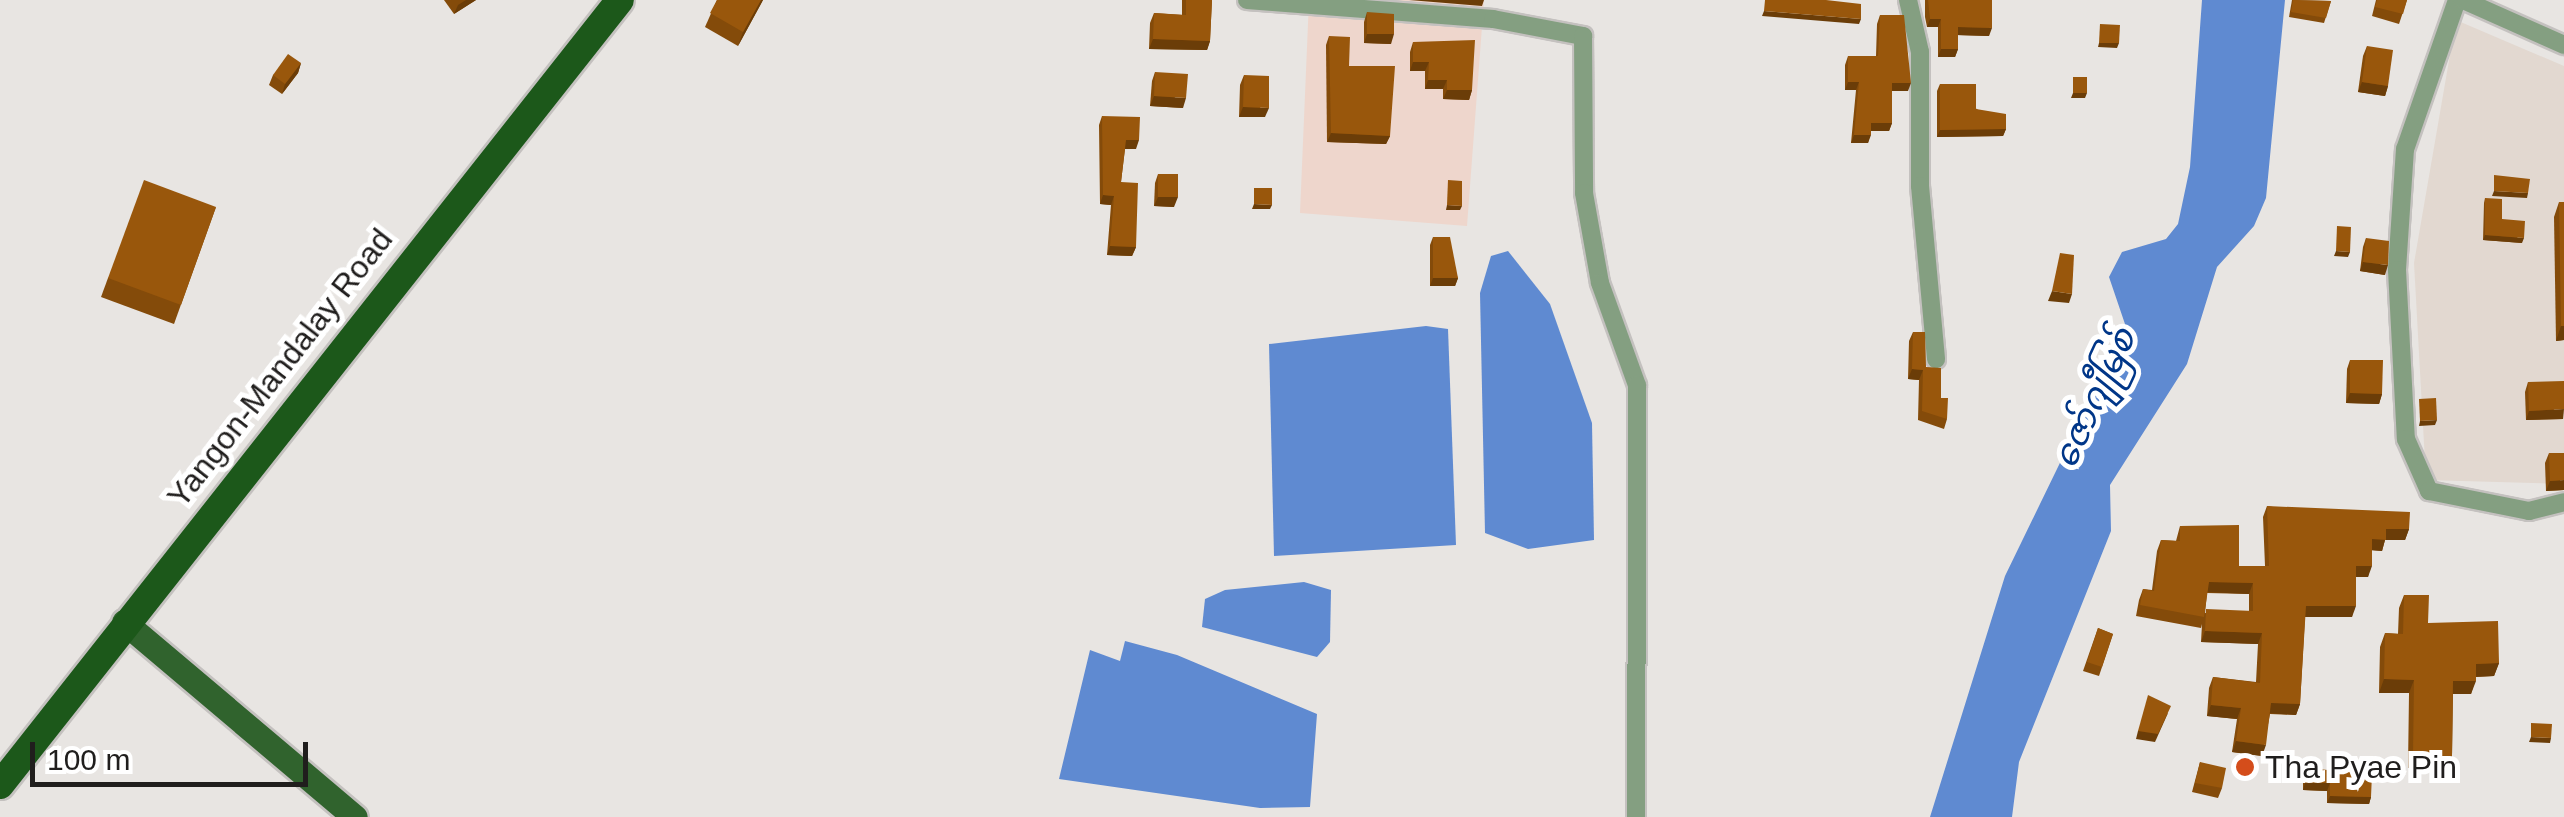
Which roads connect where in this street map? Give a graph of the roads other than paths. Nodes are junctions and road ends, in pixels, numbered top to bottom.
1 (620, 0) edge
2 (1247, 0) edge
3 (1908, 0) edge
4 (2460, 0) edge
5 (1494, 9) edge
6 (2564, 44) edge
7 (1936, 359) dead end
8 (2564, 502) edge
9 (124, 622) junction
10 (0, 785) edge
11 (355, 817) edge
12 (1636, 817) edge

1 - 9 highway, Yangon-Mandalay Road
2 - 5 street
3 - 7 street
4 - 6 street
4 - 8 street
5 - 12 street
9 - 10 highway, Yangon-Mandalay Road
9 - 11 main road

